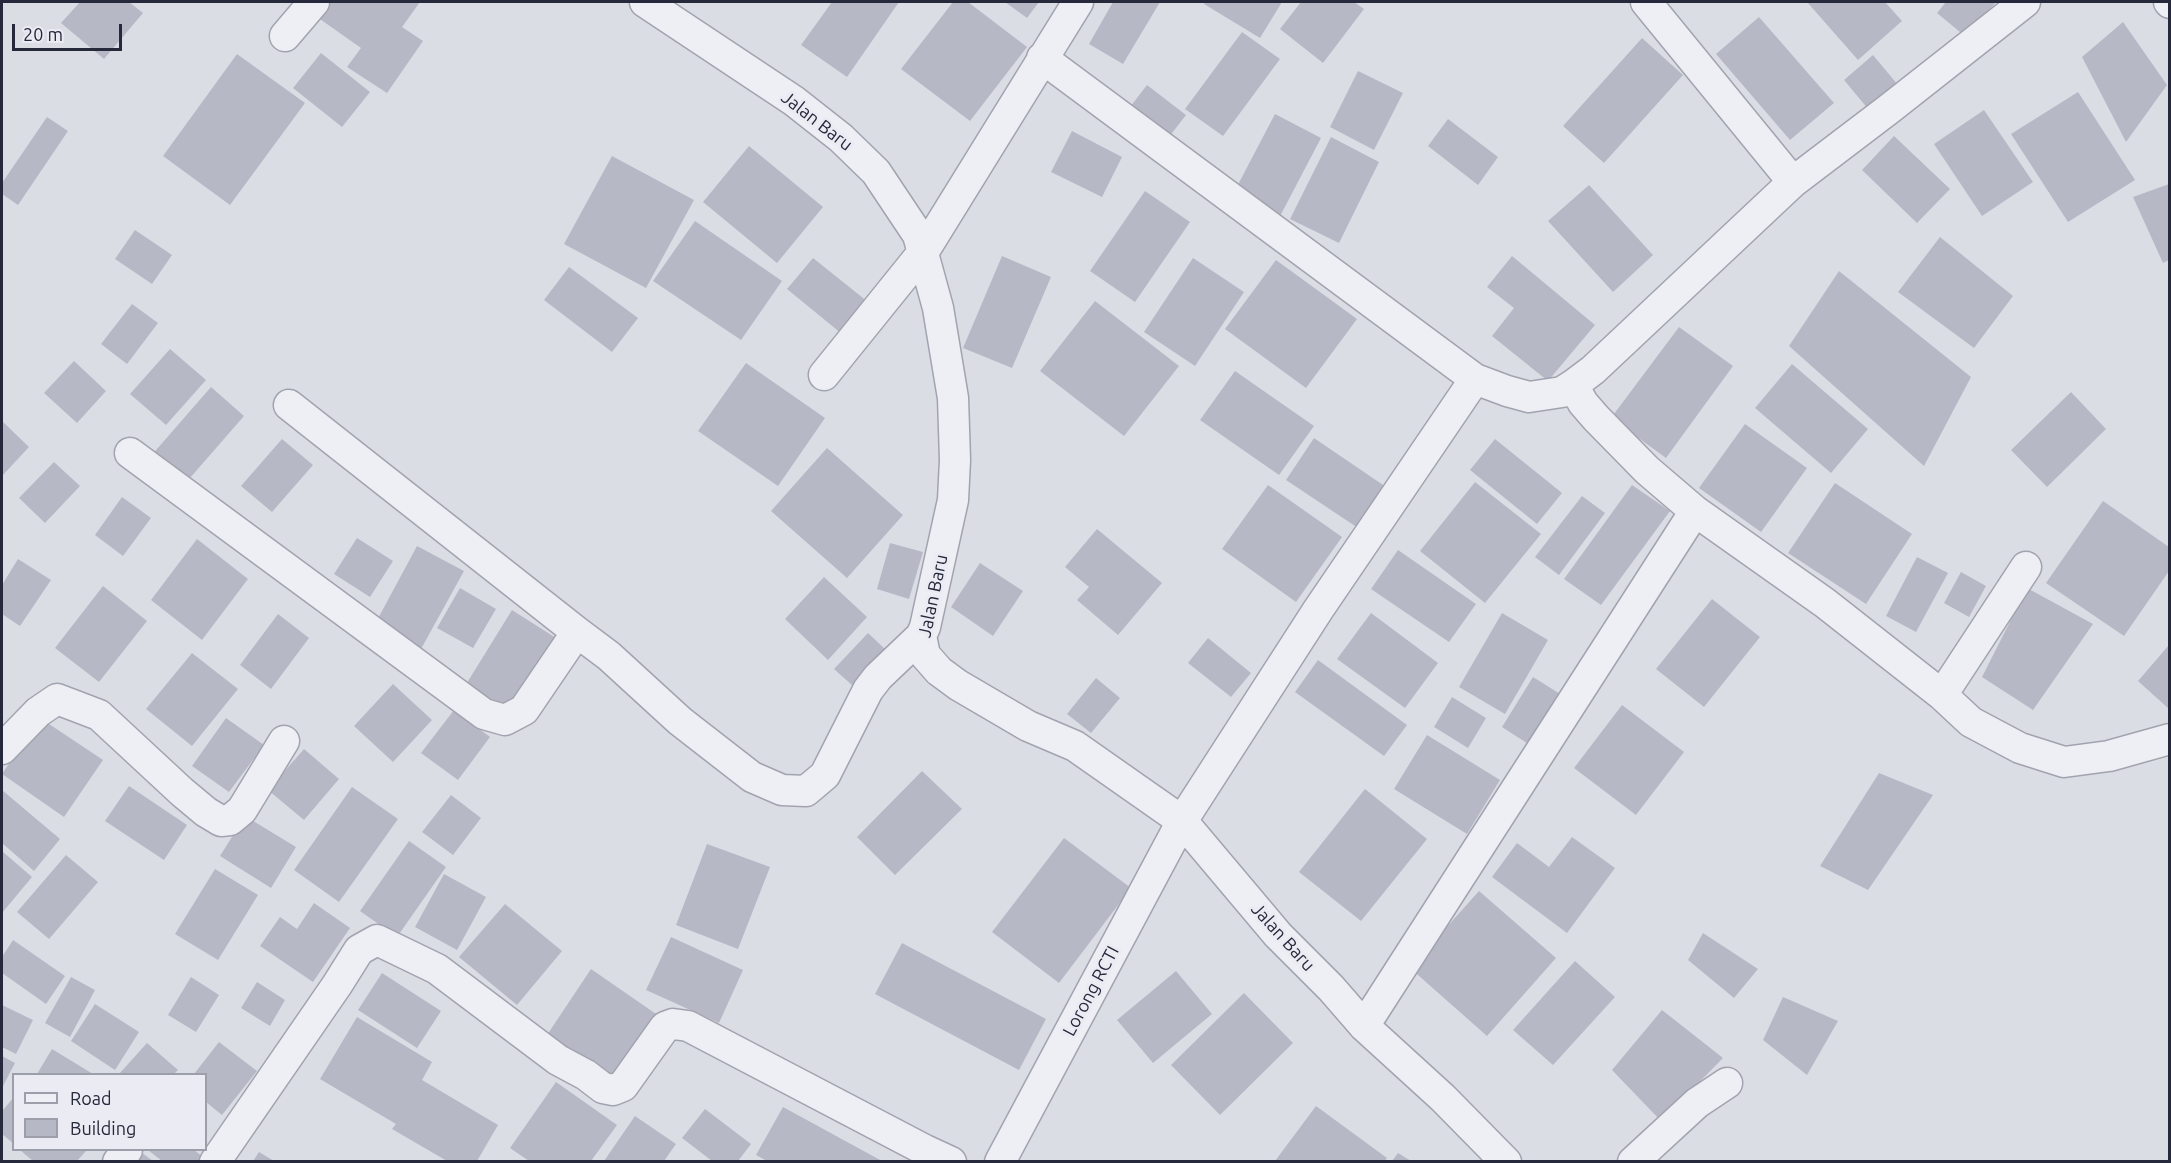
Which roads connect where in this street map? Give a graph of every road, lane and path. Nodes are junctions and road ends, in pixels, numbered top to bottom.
1 (314, 2) edge
2 (645, 2) edge
3 (1078, 2) edge
4 (1646, 2) edge
5 (2025, 2) edge
6 (285, 36) dead end
7 (1042, 58) junction
8 (1793, 182) junction
9 (924, 250) junction
10 (824, 375) dead end
11 (1475, 380) junction
12 (1573, 386) junction
13 (288, 405) dead end
14 (130, 453) dead end
15 (1695, 511) junction
16 (2026, 567) dead end
17 (577, 632) junction
18 (921, 636) junction
19 (1942, 695) junction
20 (2169, 739) edge
21 (284, 741) dead end
22 (2, 749) edge
23 (1182, 820) junction
24 (1364, 1026) junction
25 (1727, 1083) dead end
26 (215, 1161) edge
27 (951, 1161) edge
28 (1000, 1161) edge
29 (1506, 1161) edge
30 (1633, 1161) edge

1 - 6 street
2 - 9 street, Jalan Baru
3 - 7 street
4 - 8 street
5 - 8 street
7 - 9 street
7 - 11 street
8 - 12 street
9 - 10 street
9 - 18 street, Jalan Baru
11 - 12 street
11 - 23 street, Lorong RCTI
12 - 15 street
13 - 17 street
14 - 17 street
15 - 19 street
15 - 24 street
16 - 19 street
17 - 18 street
18 - 23 street, Jalan Baru
19 - 20 street
21 - 22 street
23 - 24 street, Jalan Baru
23 - 28 street, Lorong RCTI
24 - 29 street, Jalan Baru
25 - 30 street
26 - 27 street

